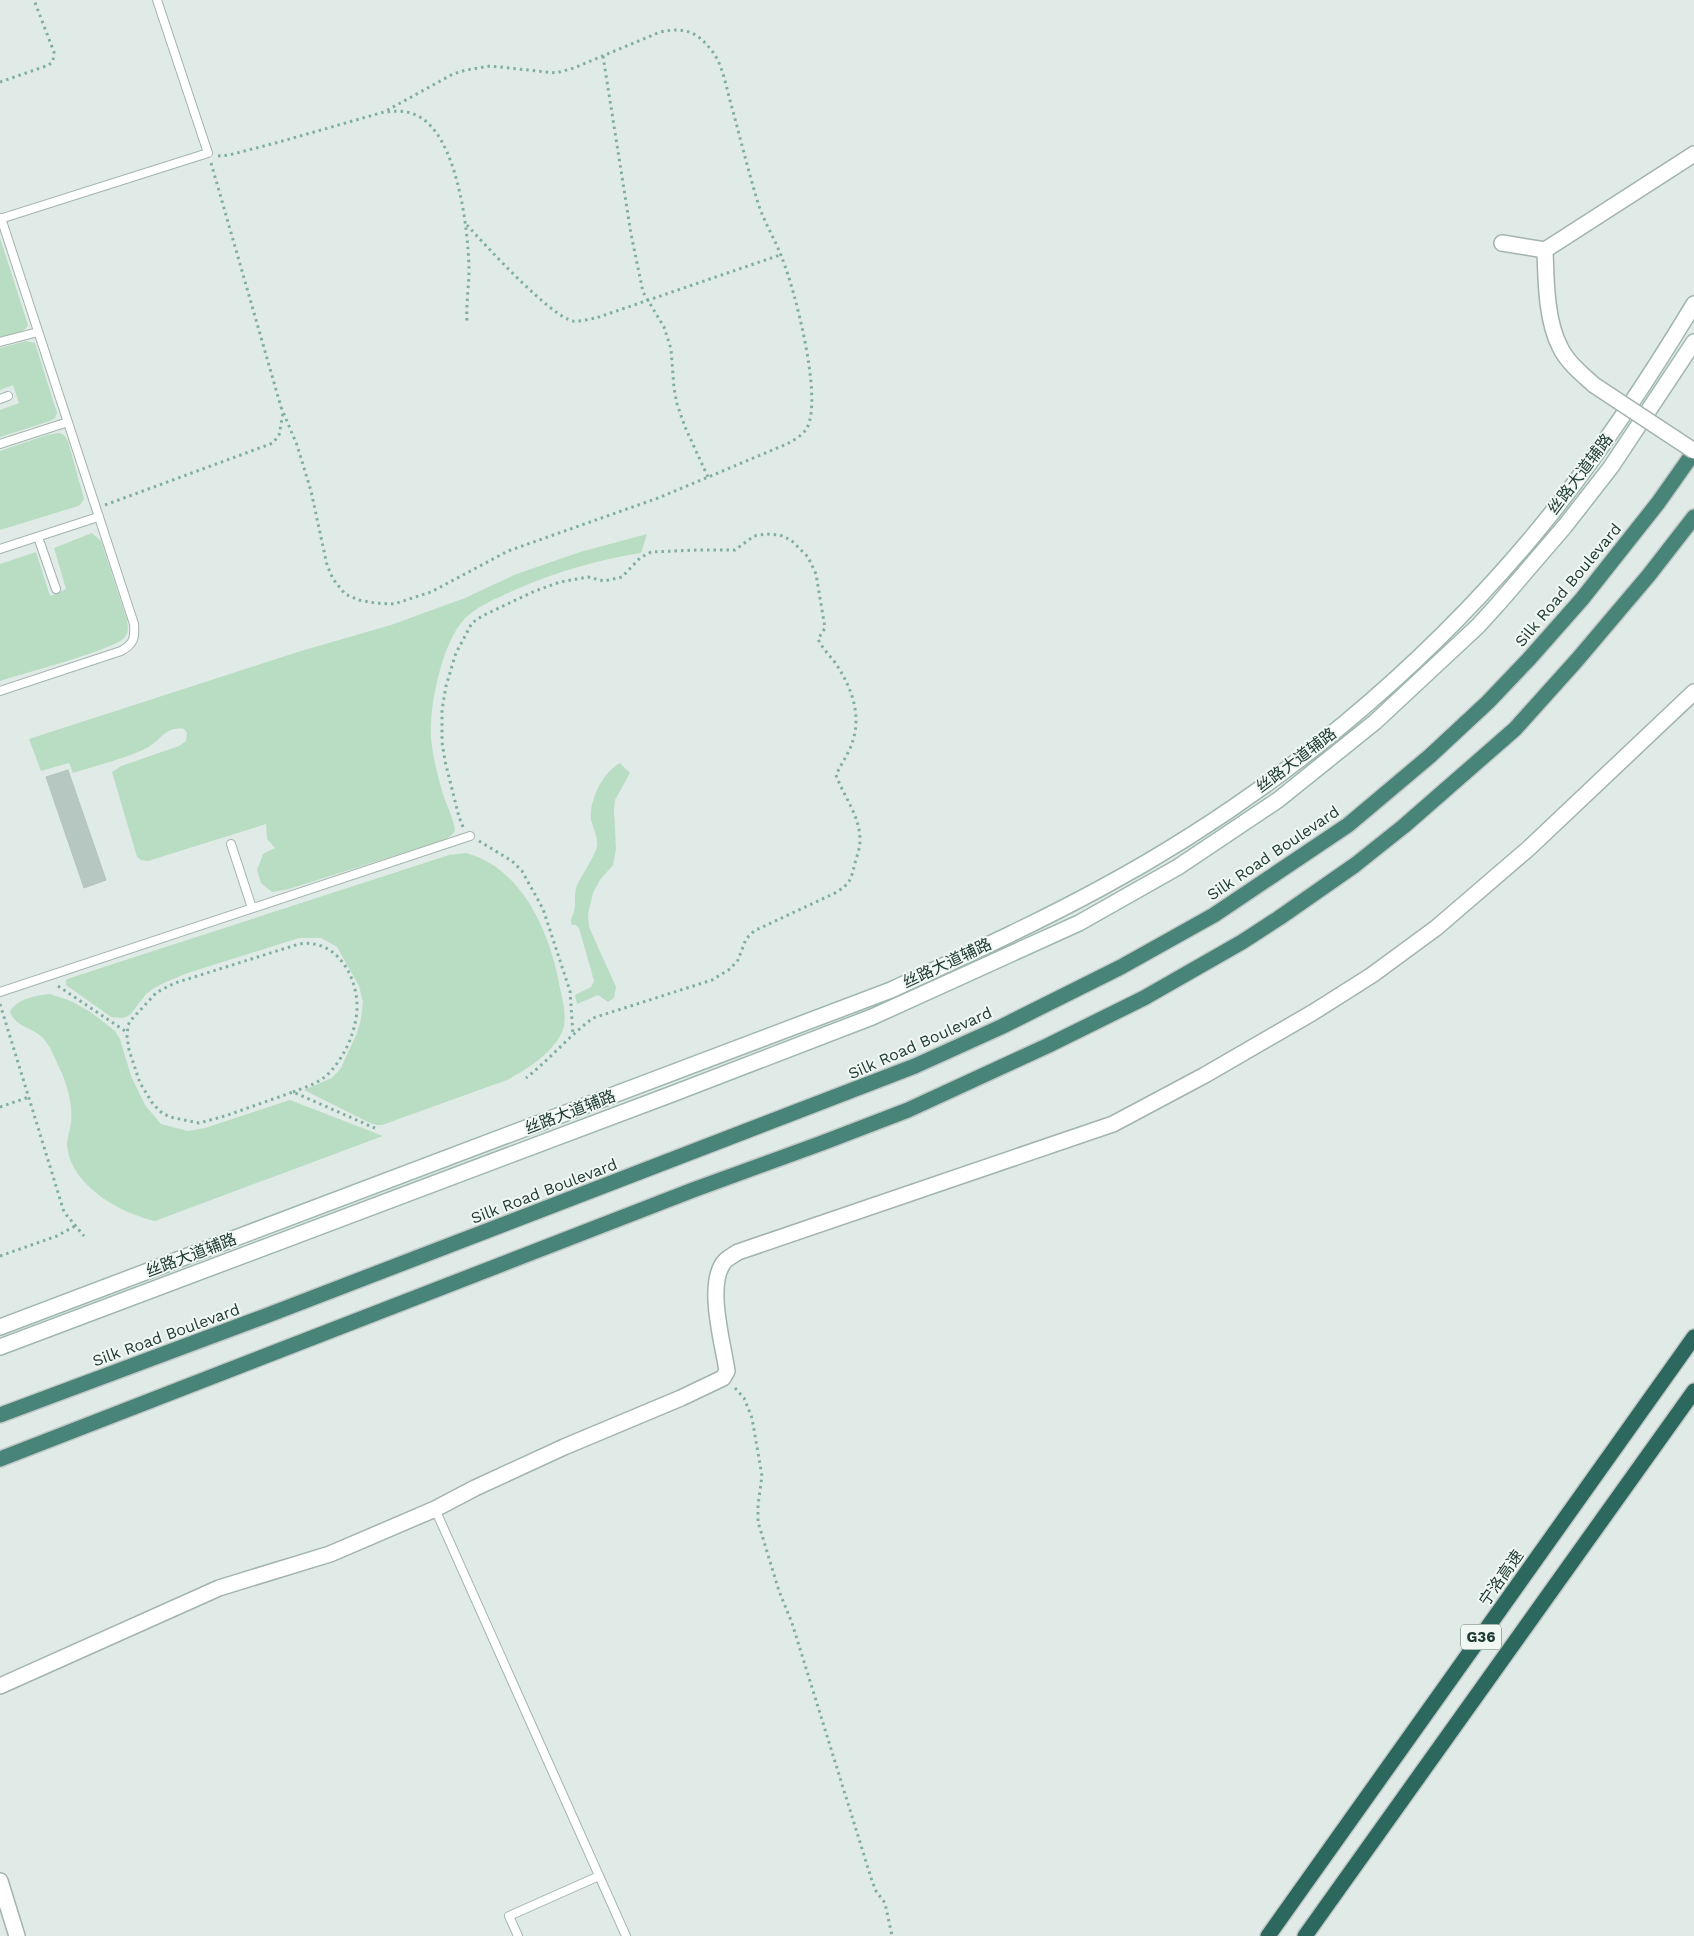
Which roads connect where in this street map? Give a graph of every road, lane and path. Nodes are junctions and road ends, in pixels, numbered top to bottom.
1 (34, 0) edge
2 (157, 0) edge
3 (603, 56) junction
4 (0, 82) edge
5 (384, 112) junction
6 (208, 152) junction
7 (1694, 154) edge
8 (0, 218) edge
9 (466, 224) junction
10 (1502, 243) dead end
11 (1545, 250) junction
12 (780, 254) junction
13 (648, 300) junction
14 (1694, 304) edge
15 (467, 322) dead end
16 (38, 332) junction
17 (0, 342) edge
18 (1694, 342) edge
19 (282, 407) junction
20 (68, 422) junction
21 (0, 444) edge
22 (1694, 451) edge
23 (708, 477) junction
24 (96, 508) junction
25 (98, 517) junction
26 (1694, 517) edge
27 (38, 536) junction
28 (0, 549) edge
29 (56, 589) dead end
30 (0, 691) edge
31 (1694, 692) edge
32 (470, 836) junction
33 (231, 844) dead end
34 (252, 908) junction
35 (45, 977) junction
36 (0, 992) edge
37 (0, 1004) edge
38 (128, 1033) junction
39 (573, 1035) junction
40 (526, 1078) dead end
41 (293, 1092) junction
42 (29, 1098) junction
43 (0, 1107) edge
44 (377, 1129) dead end
45 (76, 1226) junction
46 (84, 1236) dead end
47 (0, 1256) edge
48 (0, 1327) edge
49 (1694, 1338) edge
50 (0, 1346) edge
51 (723, 1378) junction
52 (1694, 1391) edge
53 (0, 1415) edge
54 (0, 1459) edge
55 (435, 1509) junction
56 (0, 1686) edge
57 (599, 1876) junction
58 (0, 1881) edge
59 (17, 1936) edge
60 (518, 1936) edge
61 (626, 1936) edge
62 (892, 1936) edge
63 (1268, 1936) edge
64 (1304, 1936) edge

1 - 4 path
2 - 6 lane
3 - 5 path
3 - 12 path
3 - 13 path
5 - 6 path
5 - 9 path
6 - 8 lane
6 - 19 path
7 - 11 main road
8 - 16 lane
9 - 13 path
9 - 15 path
10 - 11 main road
11 - 22 main road, bridge
12 - 13 path
12 - 23 path
13 - 23 path
14 - 48 main road, 丝路大道辅路
16 - 17 lane
16 - 20 lane
18 - 50 main road, 丝路大道辅路
19 - 23 path
19 - 24 path
20 - 21 lane
20 - 24 lane
22 - 53 highway, Silk Road Boulevard
24 - 25 lane
25 - 27 lane
25 - 30 lane
26 - 54 highway
27 - 28 lane
27 - 29 lane
31 - 51 main road
32 - 34 lane
32 - 39 path
32 - 39 path
33 - 34 lane
34 - 35 lane
35 - 36 lane
35 - 38 path
37 - 42 path
38 - 41 path
38 - 41 path
39 - 40 path
41 - 44 path
42 - 43 path
42 - 45 path
45 - 46 path
45 - 47 path
49 - 63 highway, 宁洛高速 / G36
51 - 55 main road
51 - 62 path
52 - 64 highway, G36
55 - 56 main road
55 - 57 lane
57 - 60 lane
57 - 61 lane
58 - 59 main road

